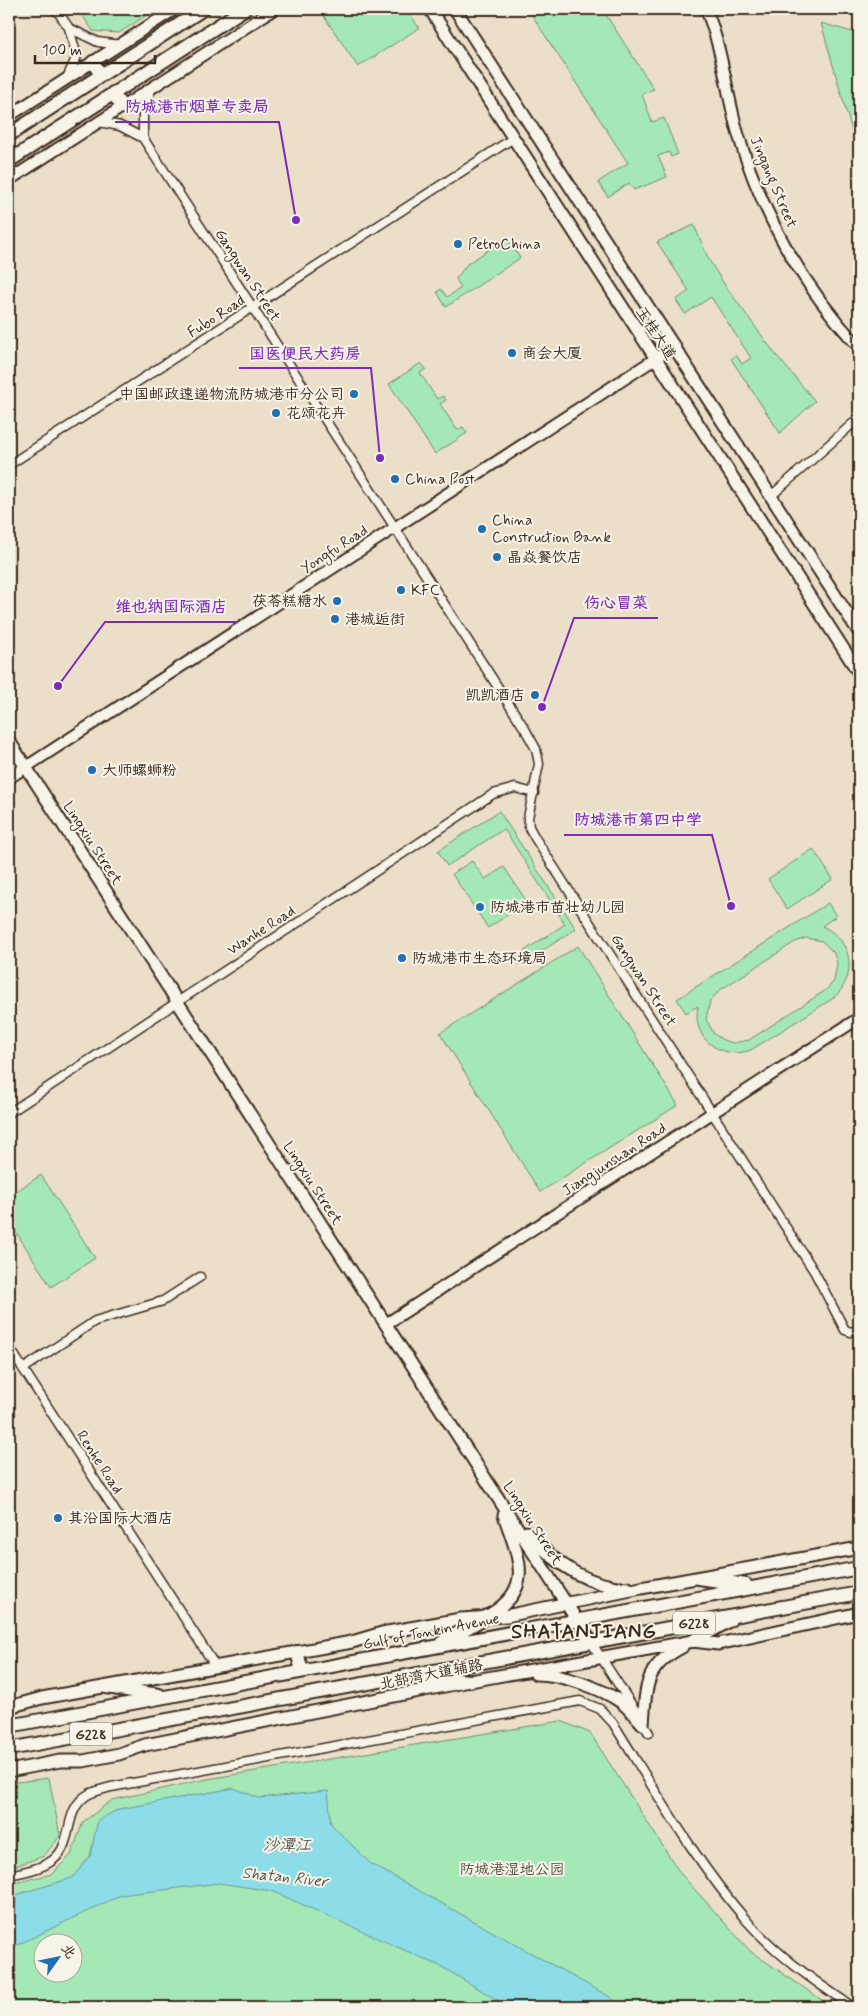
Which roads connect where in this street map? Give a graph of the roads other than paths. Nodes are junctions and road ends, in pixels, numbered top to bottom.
1 (56, 9) edge
2 (175, 9) edge
3 (203, 9) edge
4 (244, 9) edge
5 (274, 9) edge
6 (430, 9) edge
7 (455, 9) edge
8 (706, 9) edge
9 (69, 28) junction
10 (120, 45) junction
11 (93, 62) junction
12 (101, 75) junction
13 (68, 78) junction
14 (152, 87) junction
15 (114, 93) junction
16 (122, 107) junction
17 (9, 116) edge
18 (98, 122) junction
19 (9, 134) edge
20 (143, 138) junction
21 (512, 139) junction
22 (9, 160) edge
23 (9, 180) edge
24 (254, 308) junction
25 (675, 346) junction
26 (859, 347) edge
27 (655, 359) junction
28 (859, 418) edge
29 (9, 464) edge
30 (771, 496) junction
31 (395, 527) junction
32 (859, 632) edge
33 (859, 673) edge
34 (9, 741) edge
35 (26, 767) junction
36 (9, 778) edge
37 (534, 792) junction
38 (177, 1002) junction
39 (859, 1018) edge
40 (9, 1113) edge
41 (713, 1113) junction
42 (200, 1277) dead end
43 (386, 1324) junction
44 (859, 1330) edge
45 (9, 1347) edge
46 (23, 1368) junction
47 (498, 1498) junction
48 (859, 1548) edge
49 (859, 1568) edge
50 (699, 1578) junction
51 (758, 1586) junction
52 (640, 1588) junction
53 (859, 1593) edge
54 (567, 1605) junction
55 (859, 1613) edge
56 (740, 1615) junction
57 (487, 1616) junction
58 (577, 1620) junction
59 (693, 1641) junction
60 (591, 1642) junction
61 (434, 1647) junction
62 (297, 1652) junction
63 (602, 1658) junction
64 (216, 1667) junction
65 (302, 1671) junction
66 (515, 1674) junction
67 (410, 1676) junction
68 (470, 1682) junction
69 (106, 1687) junction
70 (169, 1696) junction
71 (9, 1697) edge
72 (42, 1698) junction
73 (9, 1707) edge
74 (9, 1726) edge
75 (646, 1729) junction
76 (9, 1749) edge
77 (9, 1771) edge
78 (9, 1875) edge
79 (853, 2007) edge

1 - 9 street
2 - 10 street
3 - 12 main road
4 - 15 main road
5 - 14 street
6 - 21 main road, 玉桂大道
7 - 25 main road, 玉桂大道
8 - 26 street, Jingang Street
9 - 10 street
9 - 13 street
10 - 11 street
11 - 12 main road
11 - 13 street
12 - 19 main road
13 - 17 street
14 - 16 street
14 - 20 street
15 - 16 main road
15 - 22 main road
16 - 18 street
18 - 20 street
18 - 23 street
20 - 24 street, Gangwan Street
21 - 24 street, Fubo Road
21 - 27 main road, 玉桂大道
24 - 29 street, Fubo Road
24 - 31 street, Gangwan Street
25 - 27 street, Yongfu Road
25 - 30 main road, 玉桂大道
27 - 31 street, Yongfu Road
27 - 33 main road, 玉桂大道
28 - 30 street
30 - 32 main road, 玉桂大道
31 - 35 street, Yongfu Road
31 - 37 street, Gangwan Street
34 - 35 main road, Lingxiu Street
35 - 36 street, Yongfu Road
35 - 38 main road, Lingxiu Street
37 - 38 street, Wanhe Road
37 - 41 street, Gangwan Street
38 - 40 street, Wanhe Road
38 - 43 main road, Lingxiu Street
39 - 41 street, Jiangjunshan Road
41 - 43 street, Jiangjunshan Road
41 - 44 street, Gangwan Street
42 - 46 street
43 - 47 main road, Lingxiu Street
45 - 46 street, Renhe Road
46 - 64 street, Renhe Road
47 - 52 main road
47 - 54 main road, Lingxiu Street
47 - 57 main road
48 - 50 main road
49 - 51 main road, Gulf of Tonkin Avenue / G228
50 - 51 main road
50 - 52 main road
51 - 58 main road, Gulf of Tonkin Avenue / G228
52 - 54 main road
53 - 56 main road, G228
54 - 57 main road
54 - 58 main road, Lingxiu Street
55 - 59 main road, 北部湾大道辅路
56 - 59 main road
56 - 60 main road, G228
57 - 61 main road
57 - 62 main road
58 - 60 main road, Lingxiu Street
58 - 61 main road, Gulf of Tonkin Avenue / G228
59 - 63 main road, 北部湾大道辅路
59 - 75 main road
60 - 63 street
60 - 67 main road, G228
61 - 65 main road, Gulf of Tonkin Avenue / G228
62 - 64 main road
62 - 65 main road
63 - 66 main road, 北部湾大道辅路
63 - 75 street
64 - 69 main road
65 - 70 main road, Gulf of Tonkin Avenue / G228
66 - 68 main road, 北部湾大道辅路
66 - 75 main road
67 - 68 main road
67 - 76 main road, G228
68 - 77 main road, 北部湾大道辅路
69 - 70 main road
69 - 72 main road
70 - 74 main road, Gulf of Tonkin Avenue / G228
71 - 72 main road
72 - 73 main road
78 - 79 street

